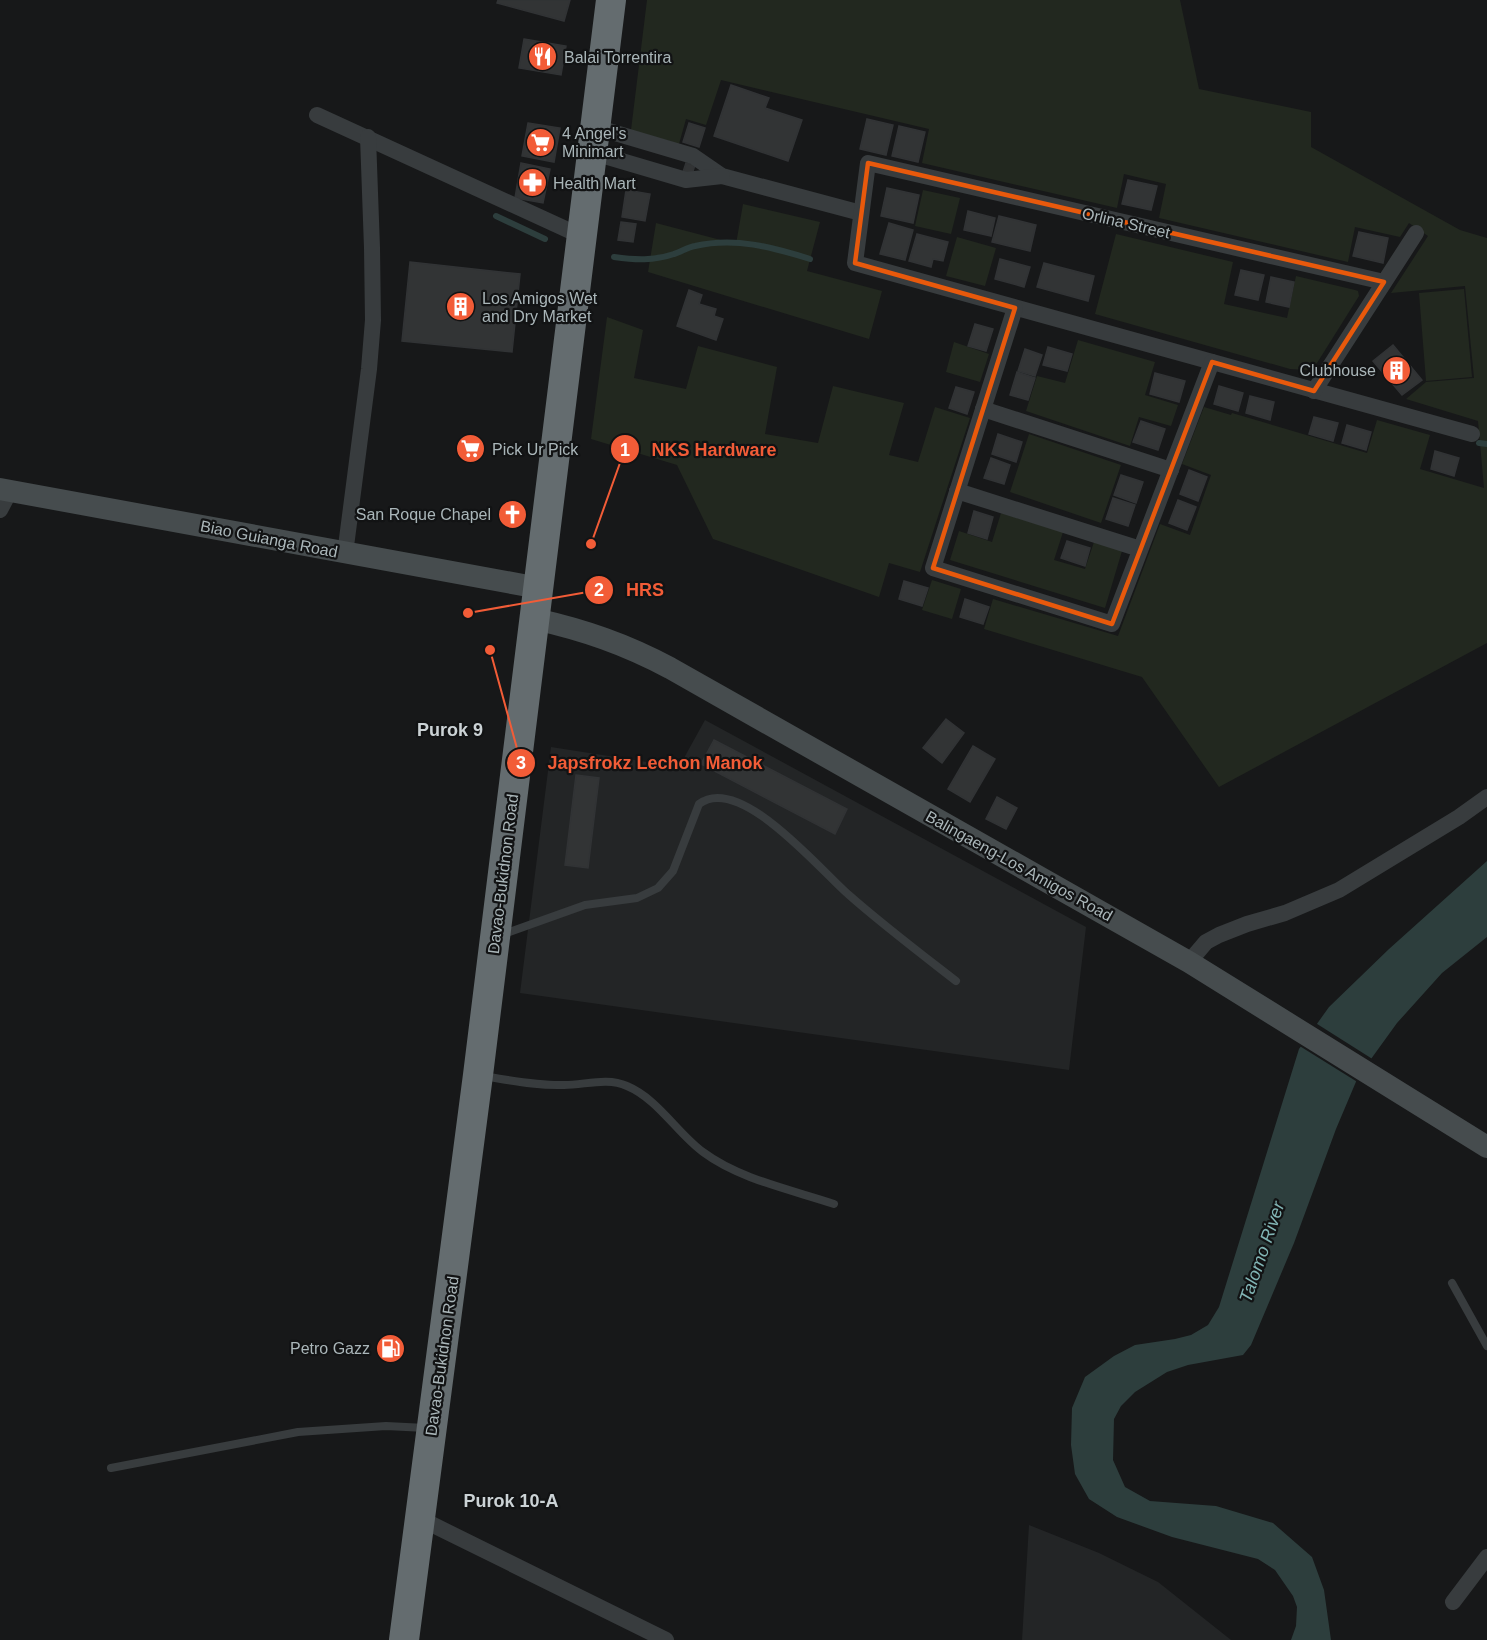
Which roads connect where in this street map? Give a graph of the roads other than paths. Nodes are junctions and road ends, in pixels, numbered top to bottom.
1 (610, 0) edge
2 (317, 115) dead end
3 (368, 137) junction
4 (593, 140) junction
5 (722, 176) junction
6 (861, 213) junction
7 (1416, 233) dead end
8 (581, 236) junction
9 (1384, 282) junction
10 (1015, 308) junction
11 (1212, 362) junction
12 (1314, 391) junction
13 (983, 409) junction
14 (1472, 434) dead end
15 (1171, 470) junction
16 (957, 491) junction
17 (3, 496) edge
18 (1140, 549) junction
19 (345, 554) junction
20 (539, 588) junction
21 (535, 619) junction
22 (1487, 797) edge
23 (495, 937) junction
24 (1189, 962) junction
25 (956, 981) dead end
26 (478, 1075) junction
27 (1487, 1147) edge
28 (834, 1204) dead end
29 (1452, 1283) dead end
30 (1487, 1346) edge
31 (432, 1429) junction
32 (111, 1468) dead end
33 (419, 1518) junction
34 (1487, 1557) edge
35 (1453, 1602) dead end
36 (407, 1637) edge
37 (666, 1640) edge

1 - 4 highway, Davao-Bukidnon Road
2 - 3 street
3 - 8 street
3 - 19 street
4 - 5 street
4 - 5 street
4 - 8 highway, Davao-Bukidnon Road
5 - 6 street
6 - 9 street, Orlina Street
6 - 10 street
7 - 9 street
8 - 20 highway, Davao-Bukidnon Road
9 - 12 street
10 - 11 street
10 - 13 street
11 - 12 street
11 - 15 street
12 - 14 street
13 - 15 street
13 - 16 street
15 - 18 street
16 - 18 street
16 - 18 street
17 - 19 street, Biao Guianga Road
19 - 20 street, Biao Guianga Road
20 - 21 highway, Davao-Bukidnon Road
21 - 23 highway, Davao-Bukidnon Road
21 - 24 street, Balingaeng-Los Amigos Road
22 - 24 street
23 - 25 lane
23 - 26 highway, Davao-Bukidnon Road
24 - 27 street, Balingaeng-Los Amigos Road
26 - 28 lane
26 - 31 highway, Davao-Bukidnon Road
29 - 30 lane
31 - 32 lane
31 - 33 highway, Davao-Bukidnon Road
33 - 36 highway, Davao-Bukidnon Road
33 - 37 street
34 - 35 street

